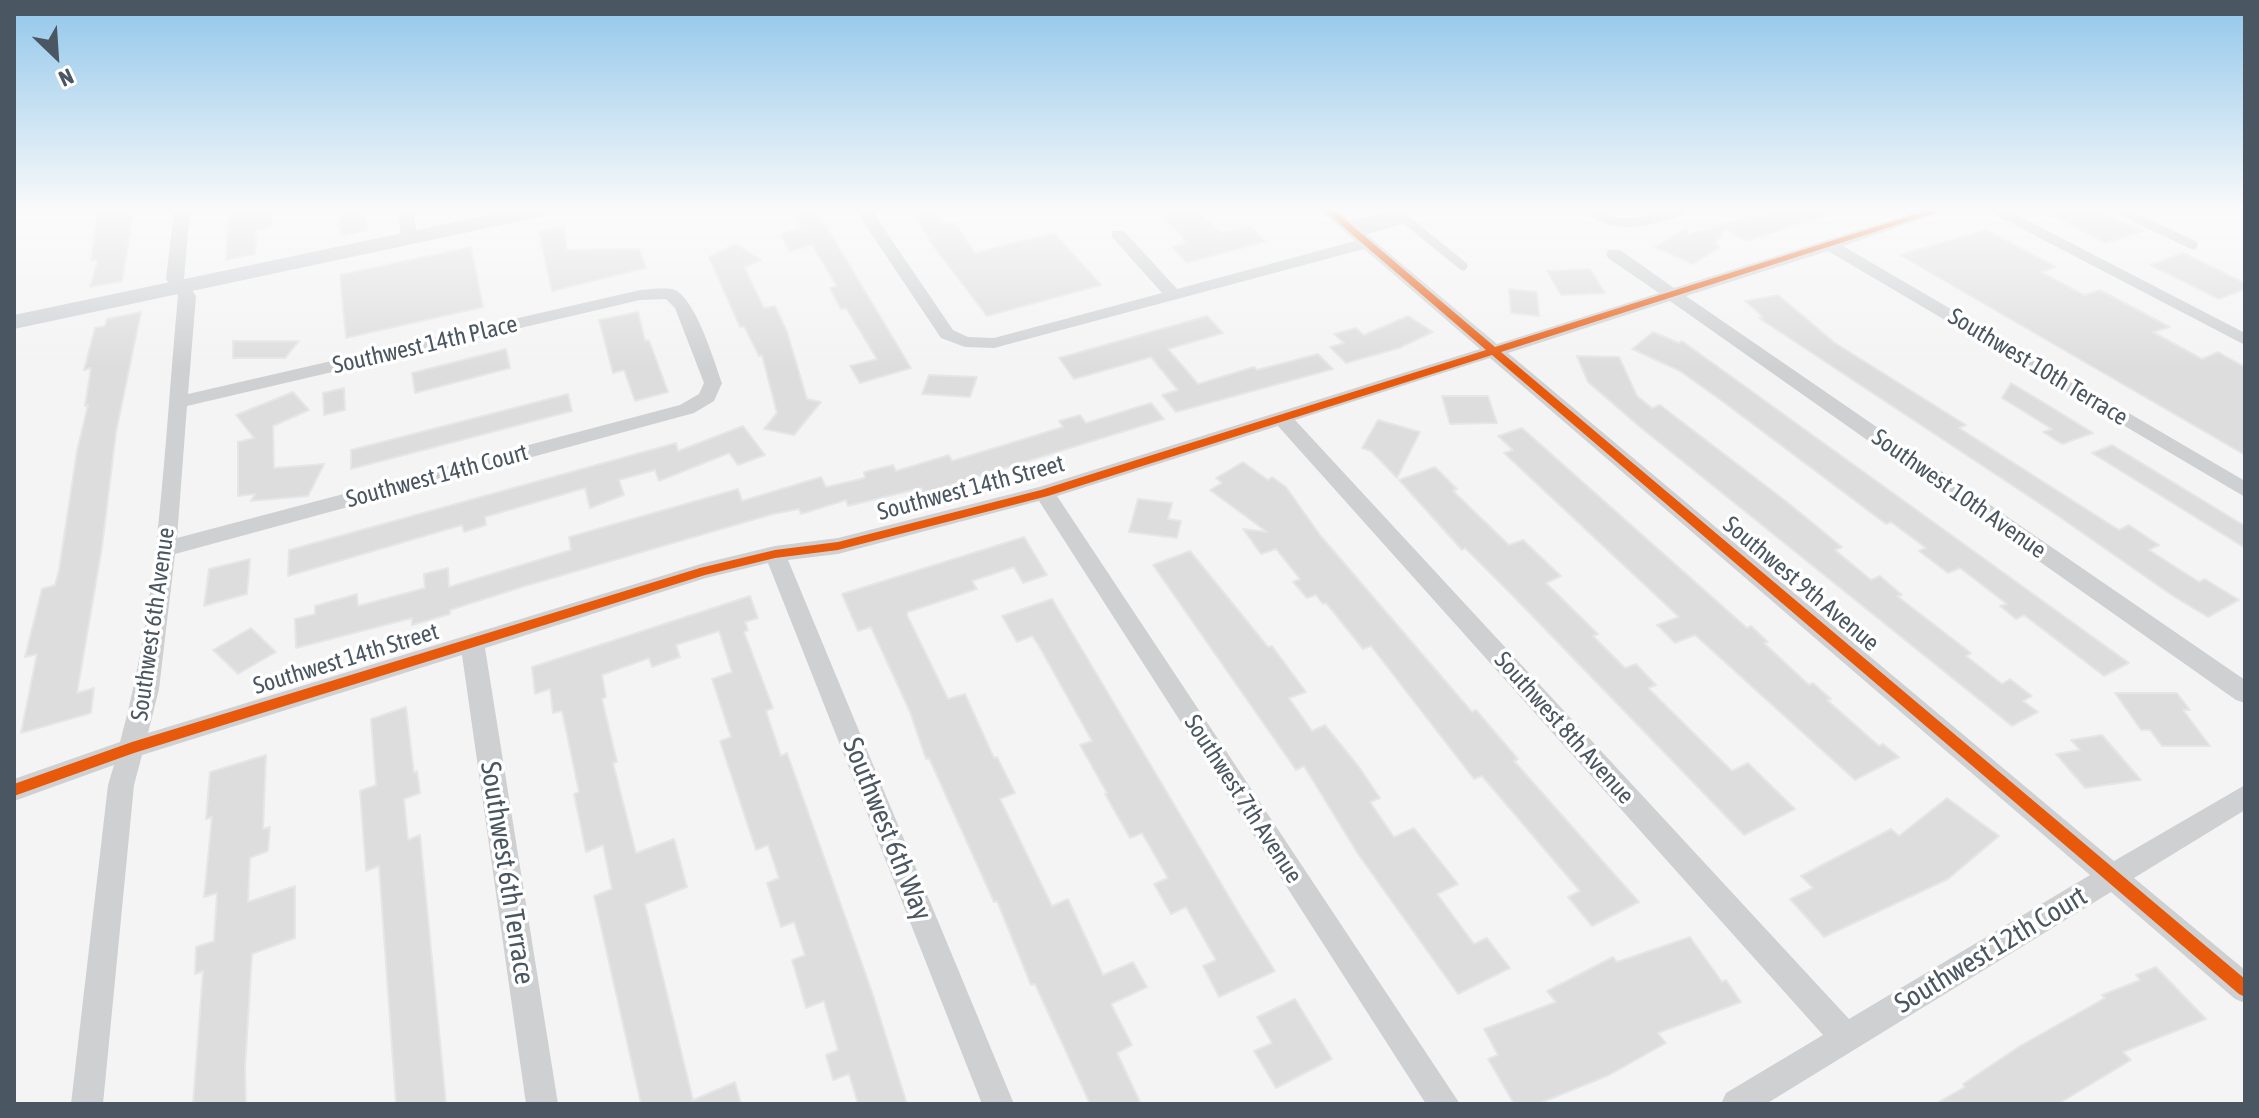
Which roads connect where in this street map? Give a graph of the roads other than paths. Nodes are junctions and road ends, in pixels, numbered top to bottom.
1 (176, 263) edge
2 (296, 263) edge
3 (899, 263) edge
4 (1144, 263) edge
5 (1257, 263) edge
6 (1390, 263) edge
7 (1459, 263) edge
8 (1627, 263) edge
9 (1773, 263) edge
10 (1861, 263) edge
11 (2097, 263) edge
12 (1463, 266) dead end
13 (179, 288) junction
14 (670, 294) joint
15 (1173, 295) junction
16 (1673, 295) junction
17 (14, 322) edge
18 (2245, 340) edge
19 (1493, 352) junction
20 (180, 402) junction
21 (1282, 418) junction
22 (2245, 490) edge
23 (1044, 493) junction
24 (165, 549) junction
25 (775, 554) junction
26 (472, 643) junction
27 (2245, 693) edge
28 (132, 748) junction
29 (14, 790) edge
30 (2245, 796) edge
31 (2112, 877) junction
32 (2245, 989) edge
33 (1845, 1037) junction
34 (87, 1104) edge
35 (542, 1104) edge
36 (998, 1104) edge
37 (1444, 1104) edge
38 (1737, 1104) edge

1 - 13 street, Southwest 6th Avenue
2 - 13 street
3 - 15 street
4 - 15 street
5 - 15 street
6 - 19 street, Southwest 9th Avenue
7 - 12 lane
8 - 16 street, Southwest 10th Avenue
9 - 16 street, Southwest 14th Street
10 - 22 street, Southwest 10th Terrace
11 - 18 street
13 - 17 street
13 - 20 street, Southwest 6th Avenue
14 - 20 street, Southwest 14th Place
14 - 24 street, Southwest 14th Court
16 - 19 street, Southwest 14th Street
16 - 27 street, Southwest 10th Avenue
19 - 21 street, Southwest 14th Street
19 - 31 street, Southwest 9th Avenue
20 - 24 street, Southwest 6th Avenue
21 - 23 street, Southwest 14th Street
21 - 33 street, Southwest 8th Avenue
23 - 25 street, Southwest 14th Street
23 - 37 street, Southwest 7th Avenue
24 - 28 street, Southwest 6th Avenue
25 - 26 street, Southwest 14th Street
25 - 36 street, Southwest 6th Way
26 - 28 street, Southwest 14th Street
26 - 35 street, Southwest 6th Terrace
28 - 29 street, Southwest 14th Street
28 - 34 street, Southwest 6th Avenue
30 - 31 street, Southwest 12th Court
31 - 32 street, Southwest 9th Avenue
31 - 33 street, Southwest 12th Court
33 - 38 street, Southwest 12th Court

